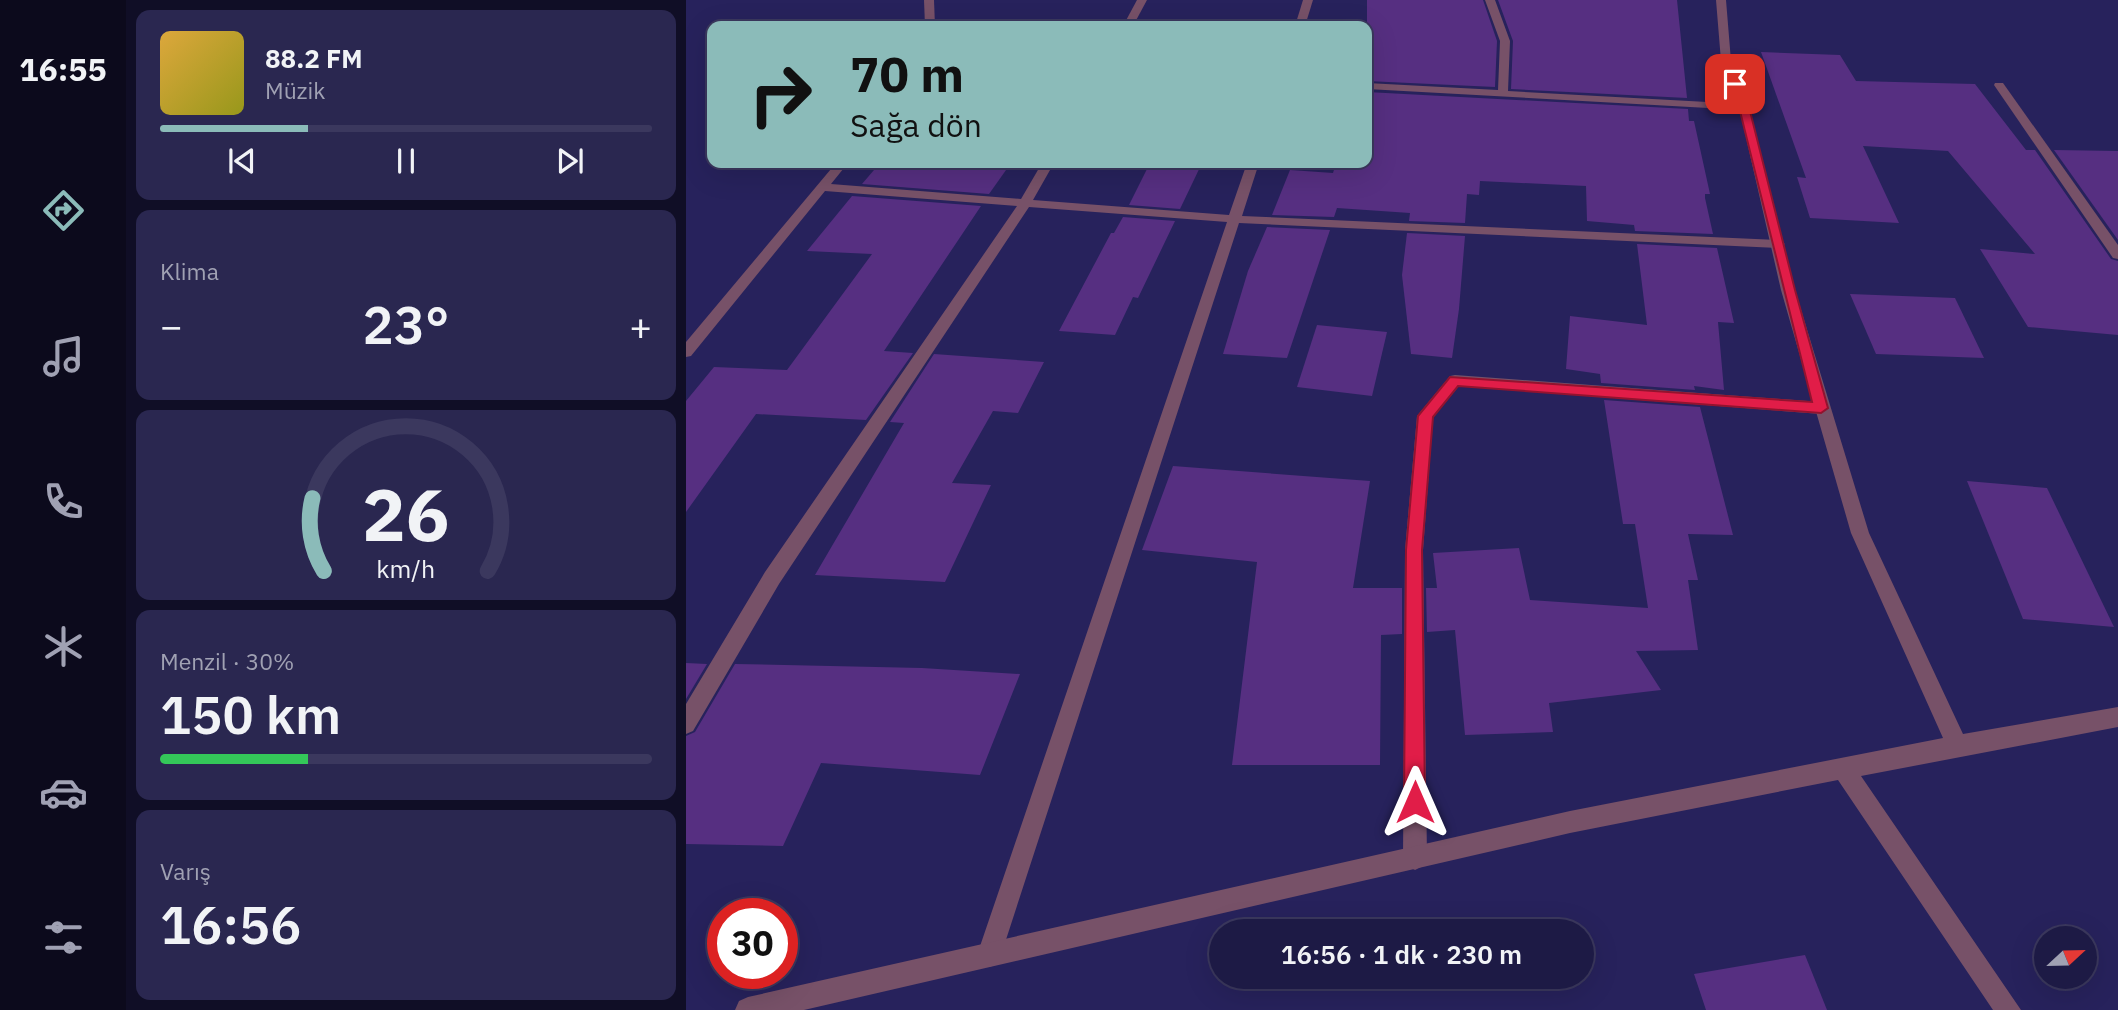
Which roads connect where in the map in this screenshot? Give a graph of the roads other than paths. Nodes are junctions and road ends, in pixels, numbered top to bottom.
1 (929, 0) edge
2 (1142, 0) edge
3 (1307, 0) edge
4 (1490, 0) edge
5 (1721, 0) edge
6 (930, 21) edge
7 (1131, 21) edge
8 (1301, 21) edge
9 (1999, 85) dead end
10 (1372, 86) edge
11 (1503, 94) junction
12 (1744, 107) junction
13 (838, 168) edge
14 (1045, 168) edge
15 (1251, 168) edge
16 (822, 187) junction
17 (1025, 203) junction
18 (1233, 219) junction
19 (1778, 244) junction
20 (2118, 255) edge
21 (686, 352) edge
22 (1821, 408) junction
23 (2118, 717) edge
24 (686, 724) edge
25 (1957, 746) junction
26 (1844, 769) junction
27 (1415, 858) junction
28 (989, 955) junction
29 (748, 1010) edge
30 (2008, 1010) edge

1 - 6 street
2 - 7 street
3 - 8 street
4 - 11 street
5 - 12 street
9 - 20 street
10 - 11 street
11 - 12 street
12 - 19 street
13 - 16 street
14 - 17 street
15 - 18 street
16 - 17 street
16 - 21 street
17 - 18 street
17 - 24 street
18 - 19 street
18 - 28 street
19 - 22 street
22 - 25 street
22 - 27 street
23 - 25 street
25 - 26 street
26 - 27 street
26 - 30 street
27 - 28 street
28 - 29 street

